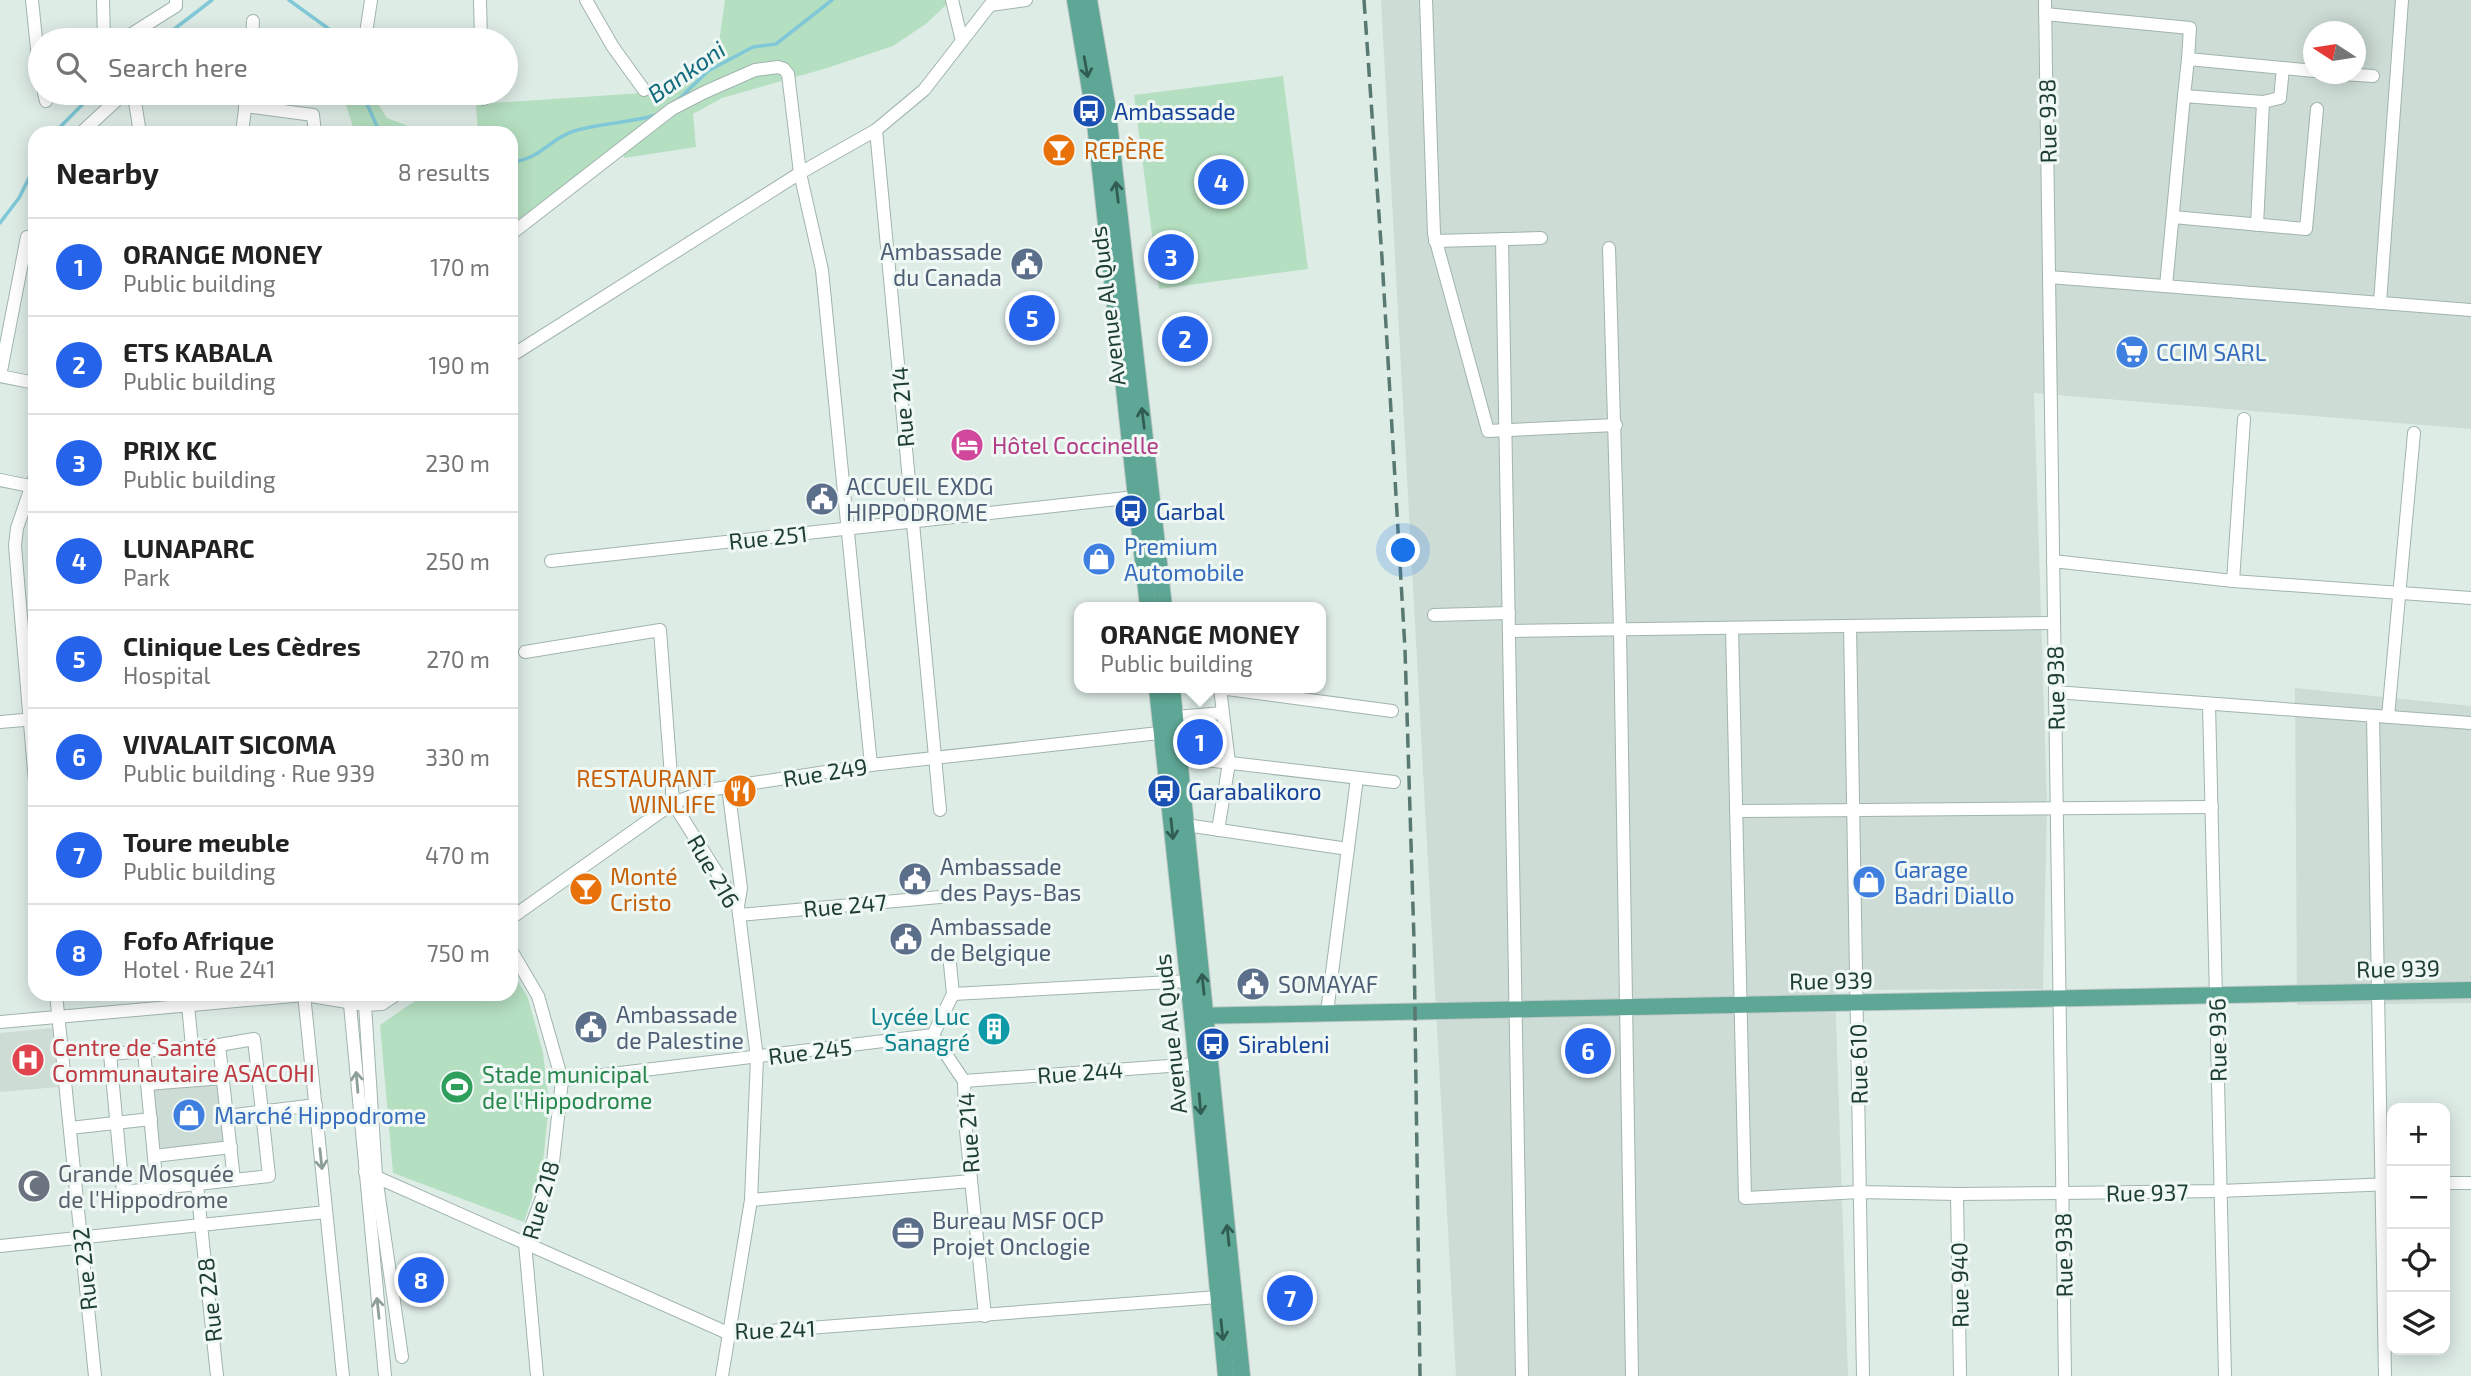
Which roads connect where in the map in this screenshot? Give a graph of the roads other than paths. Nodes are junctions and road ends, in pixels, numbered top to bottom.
1 (32, 0) edge
2 (103, 0) edge
3 (176, 0) edge
4 (371, 0) edge
5 (480, 0) edge
6 (586, 0) edge
7 (952, 0) edge
8 (1026, 0) edge
9 (1075, 0) edge
10 (1089, 0) edge
11 (1426, 0) edge
12 (2045, 0) edge
13 (2402, 0) edge
14 (2045, 14) junction
15 (253, 21) dead end
16 (35, 28) edge
17 (104, 28) edge
18 (141, 28) edge
19 (253, 28) edge
20 (367, 28) edge
21 (481, 28) edge
22 (962, 41) junction
23 (2188, 59) junction
24 (2283, 68) junction
25 (2303, 70) edge
26 (2366, 76) edge
27 (2372, 76) dead end
28 (644, 90) dead end
29 (2185, 96) junction
30 (2263, 102) junction
31 (111, 105) edge
32 (135, 105) edge
33 (245, 106) joint
34 (2317, 109) dead end
35 (89, 126) edge
36 (139, 126) edge
37 (243, 126) edge
38 (314, 126) edge
39 (876, 130) junction
40 (800, 173) junction
41 (2173, 217) junction
42 (2257, 225) junction
43 (518, 229) edge
44 (27, 236) dead end
45 (1541, 238) dead end
46 (1502, 239) junction
47 (1435, 241) junction
48 (1609, 248) dead end
49 (2049, 277) junction
50 (2166, 286) junction
51 (2380, 303) junction
52 (2471, 310) edge
53 (518, 352) edge
54 (0, 376) edge
55 (28, 382) edge
56 (2244, 419) dead end
57 (1616, 425) junction
58 (1505, 430) junction
59 (2414, 433) dead end
60 (0, 480) edge
61 (28, 481) edge
62 (28, 496) edge
63 (1144, 496) junction
64 (913, 521) junction
65 (848, 528) junction
66 (551, 561) dead end
67 (2053, 561) junction
68 (2233, 582) junction
69 (2399, 592) junction
70 (2471, 598) edge
71 (1148, 602) edge
72 (1163, 602) edge
73 (1508, 613) junction
74 (1434, 615) dead end
75 (28, 617) edge
76 (2054, 623) junction
77 (1850, 626) junction
78 (1732, 628) junction
79 (1620, 629) junction
80 (1509, 631) junction
81 (525, 652) dead end
82 (2055, 692) junction
83 (1159, 693) edge
84 (1172, 693) edge
85 (1221, 693) edge
86 (1257, 693) edge
87 (2209, 704) junction
88 (1392, 711) dead end
89 (1223, 713) junction
90 (2373, 716) junction
91 (2388, 718) junction
92 (28, 719) edge
93 (0, 722) edge
94 (2471, 723) edge
95 (1171, 727) junction
96 (1180, 757) junction
97 (935, 758) junction
98 (1229, 763) junction
99 (871, 765) junction
100 (1357, 778) junction
101 (1394, 782) dead end
102 (728, 787) junction
103 (673, 803) junction
104 (2212, 807) junction
105 (2057, 809) junction
106 (940, 810) dead end
107 (1853, 810) junction
108 (1736, 811) junction
109 (1186, 825) junction
110 (1218, 830) junction
111 (1348, 849) junction
112 (951, 896) dead end
113 (739, 911) junction
114 (518, 913) edge
115 (518, 962) edge
116 (950, 964) dead end
117 (1189, 981) junction
118 (2471, 990) edge
119 (2378, 992) junction
120 (953, 994) junction
121 (2216, 995) junction
122 (2059, 998) junction
123 (57, 1001) edge
124 (179, 1001) edge
125 (187, 1001) edge
126 (305, 1001) edge
127 (349, 1001) edge
128 (354, 1001) edge
129 (386, 1001) edge
130 (1857, 1002) junction
131 (365, 1005) junction
132 (1740, 1005) junction
133 (1626, 1007) junction
134 (1516, 1009) junction
135 (1327, 1012) junction
136 (1199, 1016) junction
137 (58, 1017) junction
138 (0, 1022) edge
139 (933, 1035) junction
140 (219, 1045) junction
141 (192, 1047) junction
142 (144, 1051) junction
143 (757, 1058) junction
144 (1196, 1064) junction
145 (223, 1079) junction
146 (562, 1080) junction
147 (964, 1081) junction
148 (148, 1084) junction
149 (316, 1105) junction
150 (262, 1112) junction
151 (227, 1116) junction
152 (151, 1119) junction
153 (116, 1124) junction
154 (70, 1128) junction
155 (231, 1147) junction
156 (154, 1156) junction
157 (370, 1174) junction
158 (234, 1180) junction
159 (971, 1181) junction
160 (2471, 1183) edge
161 (197, 1184) junction
162 (2387, 1184) edge
163 (2450, 1184) edge
164 (157, 1189) junction
165 (2220, 1191) junction
166 (1860, 1192) junction
167 (2062, 1193) junction
168 (1957, 1194) junction
169 (751, 1200) junction
170 (326, 1212) junction
171 (201, 1225) junction
172 (81, 1237) junction
173 (526, 1243) junction
174 (0, 1246) edge
175 (1219, 1297) junction
176 (985, 1316) junction
177 (730, 1334) junction
178 (402, 1357) dead end
179 (95, 1376) edge
180 (217, 1376) edge
181 (343, 1376) edge
182 (385, 1376) edge
183 (537, 1376) edge
184 (722, 1376) edge
185 (1226, 1376) edge
186 (1242, 1376) edge
187 (1522, 1376) edge
188 (1632, 1376) edge
189 (1863, 1376) edge
190 (1960, 1376) edge
191 (2065, 1376) edge
192 (2225, 1376) edge
193 (2385, 1376) edge

1 - 16 street
2 - 17 street
3 - 18 street
4 - 20 street
5 - 21 street
6 - 28 street
7 - 22 street
8 - 22 street
9 -> 63 main road, Avenue Al Quds
63 -> 10 main road, Avenue Al Quds
11 - 47 street
12 - 14 street, Rue 938
13 - 51 street
14 - 23 street
14 - 49 street, Rue 938
15 - 19 street
22 - 39 street
23 - 24 street
23 - 29 street
24 - 25 street
24 - 30 street
26 - 27 street
29 - 30 street
29 - 41 street
30 - 42 street
31 - 35 street
32 - 36 street
33 - 37 street
33 - 38 street
34 - 42 street
39 - 40 street
39 - 64 street, Rue 214
40 - 43 street
40 - 53 street
40 - 65 street
41 - 42 street
41 - 50 street
44 - 54 street
45 - 46 street
46 - 47 street
46 - 58 street
47 - 58 street
48 - 57 street
49 - 50 street
49 - 67 street, Rue 938
50 - 51 street
51 - 52 street
54 - 55 street
56 - 68 street
57 - 58 street
57 - 79 street
58 - 73 street
59 - 69 street
60 - 61 street
62 - 75 street
63 - 64 street, Rue 251
63 - 71 main road, Avenue Al Quds
63 - 72 main road, Avenue Al Quds
64 - 65 street, Rue 251
64 - 97 street, Rue 214
65 - 66 street, Rue 251
65 - 99 street
67 - 68 street
67 - 76 street, Rue 938
68 - 69 street
69 - 70 street
69 - 91 street
73 - 74 street
73 - 80 street
76 - 77 street
76 - 82 street, Rue 938
77 - 78 street
77 - 107 street, Rue 610
78 - 79 street
78 - 108 street
79 - 80 street
79 - 133 street
80 - 134 street
81 - 103 street, Rue 216
82 - 87 street
82 - 105 street, Rue 938
83 - 95 main road, Avenue Al Quds
84 - 95 main road, Avenue Al Quds
85 - 89 street
86 - 88 street
87 - 90 street
87 - 104 street, Rue 936
89 - 95 street, Rue 249
89 - 98 street
90 - 91 street
90 - 119 street
91 - 94 street
92 - 93 street
95 - 96 main road, Avenue Al Quds
95 - 97 street, Rue 249
95 -> 117 main road, Avenue Al Quds
96 - 98 street
96 - 109 main road, Avenue Al Quds
97 - 99 street, Rue 249
97 - 106 street, Rue 214
98 - 100 street
98 - 110 street
99 - 102 street, Rue 249
100 - 101 street
100 - 111 street
102 - 103 street, Rue 249
102 - 113 street
103 - 113 street, Rue 216
103 - 114 street, Rue 249
104 - 105 street
104 - 121 street, Rue 936
105 - 107 street
105 - 122 street, Rue 938
107 - 108 street
107 - 130 street, Rue 610
108 - 132 street
109 - 110 street
136 -> 109 main road, Avenue Al Quds
110 - 111 street
111 - 135 street
112 - 113 street, Rue 247
113 - 143 street, Rue 216
115 - 146 street, Rue 218
116 - 120 street
117 - 120 street
117 - 136 main road, Avenue Al Quds
118 - 119 main road, Rue 939
119 - 121 main road, Rue 939
119 - 162 street
120 - 139 street
121 - 122 main road, Rue 939
121 - 165 street, Rue 936
122 - 130 main road, Rue 939
122 - 167 street, Rue 938
123 - 137 street, Rue 232
124 - 137 street
125 - 141 street
126 - 149 street
157 -> 127 street
128 - 131 street
129 - 131 street
130 - 132 main road, Rue 939
130 - 166 street, Rue 610
131 - 157 street
132 - 133 main road, Rue 939
132 - 166 street, Rue 937
133 - 134 main road, Rue 939
133 - 188 street
134 - 135 main road, Rue 939
134 - 187 street
135 - 136 main road, Rue 939
136 - 144 main road, Avenue Al Quds
186 -> 136 main road, Avenue Al Quds
137 - 138 street
137 - 154 street, Rue 232
139 - 143 street, Rue 245
139 - 147 street, Rue 214
140 - 141 street
140 - 145 street
140 - 150 street
141 - 142 street
142 - 148 street
142 - 153 street
143 - 146 street, Rue 245
143 - 169 street, Rue 216
144 - 147 street, Rue 244
144 -> 175 main road, Avenue Al Quds
145 - 148 street
145 - 151 street
146 - 173 street, Rue 218
147 - 159 street, Rue 214
148 - 152 street
149 - 150 street
149 -> 170 street
150 - 151 street
150 - 158 street
151 - 155 street
152 - 153 street
152 - 156 street
153 - 154 street
153 - 164 street
154 - 172 street, Rue 232
155 - 156 street
155 - 158 street
156 - 164 street
157 - 173 street, Rue 241
157 - 178 street
182 -> 157 street
158 - 161 street
159 - 169 street
159 - 176 street, Rue 214
160 - 163 street
161 - 164 street
161 - 171 street, Rue 228
162 - 165 street, Rue 937
162 - 193 street
165 - 167 street, Rue 937
165 - 192 street, Rue 936
166 - 168 street, Rue 937
166 - 189 street, Rue 610
167 - 168 street, Rue 937
167 - 191 street, Rue 938
168 - 190 street, Rue 940
169 - 177 street, Rue 216
170 - 171 street
170 - 181 street
171 - 172 street
171 - 180 street, Rue 228
172 - 174 street
172 - 179 street, Rue 232
173 - 177 street, Rue 241
173 - 183 street, Rue 218
175 - 176 street, Rue 241
175 -> 185 main road, Avenue Al Quds
176 - 177 street, Rue 241
177 - 184 street, Rue 216

